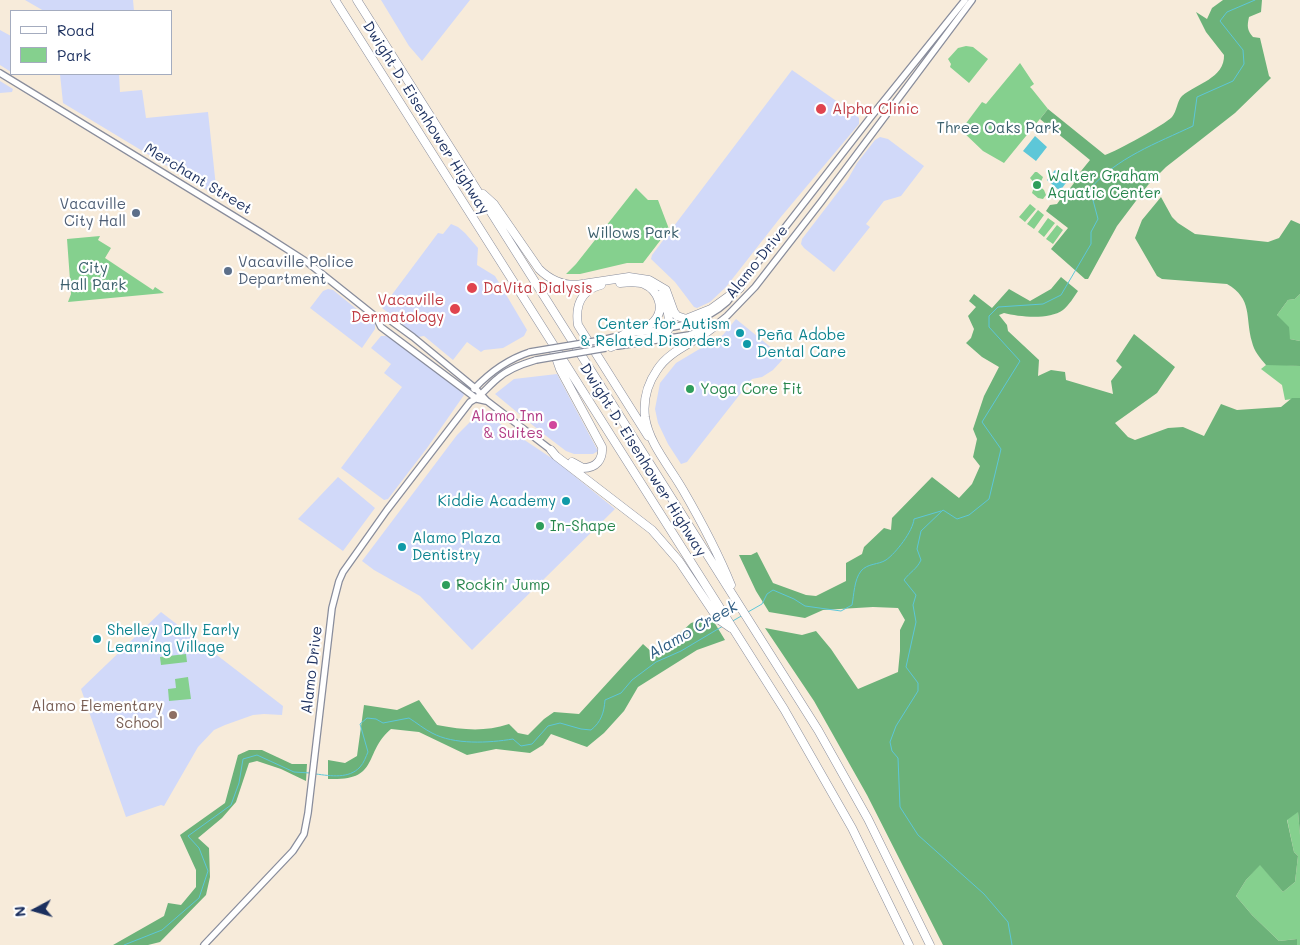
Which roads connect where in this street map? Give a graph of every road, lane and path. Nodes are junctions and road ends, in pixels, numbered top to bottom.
1 (335, 0) edge
2 (357, 0) edge
3 (965, 0) edge
4 (972, 0) edge
5 (0, 74) edge
6 (474, 186) junction
7 (657, 286) junction
8 (740, 288) junction
9 (376, 317) junction
10 (716, 324) junction
11 (670, 328) junction
12 (547, 335) junction
13 (623, 335) junction
14 (608, 347) junction
15 (476, 388) junction
16 (482, 393) junction
17 (470, 394) junction
18 (477, 399) junction
19 (486, 400) junction
20 (470, 402) junction
21 (655, 446) junction
22 (551, 450) junction
23 (739, 604) junction
24 (721, 617) junction
25 (204, 945) edge
26 (907, 945) edge
27 (930, 945) edge

1 - 12 highway, Dwight D. Eisenhower Highway
2 - 6 highway, Dwight D. Eisenhower Highway
3 - 8 main road, Alamo Drive
4 - 10 main road, Alamo Drive
5 - 9 main road, Merchant Street
6 - 7 highway
6 - 23 highway, Dwight D. Eisenhower Highway
7 - 8 highway
7 - 11 highway
8 - 11 main road, Alamo Drive
9 - 15 main road, Merchant Street
9 - 17 main road, Merchant Street
10 - 14 main road, Alamo Drive
10 - 21 highway
11 - 13 main road, Alamo Drive
11 - 14 highway
12 - 22 highway
12 - 24 highway, Dwight D. Eisenhower Highway
13 - 15 main road, Alamo Drive, bridge
13 - 21 highway
14 - 16 main road, Alamo Drive, bridge
15 - 16 main road, Merchant Street
15 - 17 main road, Alamo Drive
16 - 18 main road, Alamo Drive
16 - 19 main road, Merchant Street
17 - 18 main road, Merchant Street
17 - 20 main road
18 - 19 main road, Merchant Street
18 - 20 main road, Alamo Drive
19 - 22 main road, Merchant Street
20 - 25 main road, Alamo Drive
21 - 23 highway
22 - 24 highway
23 - 27 highway, Dwight D. Eisenhower Highway
24 - 26 highway

